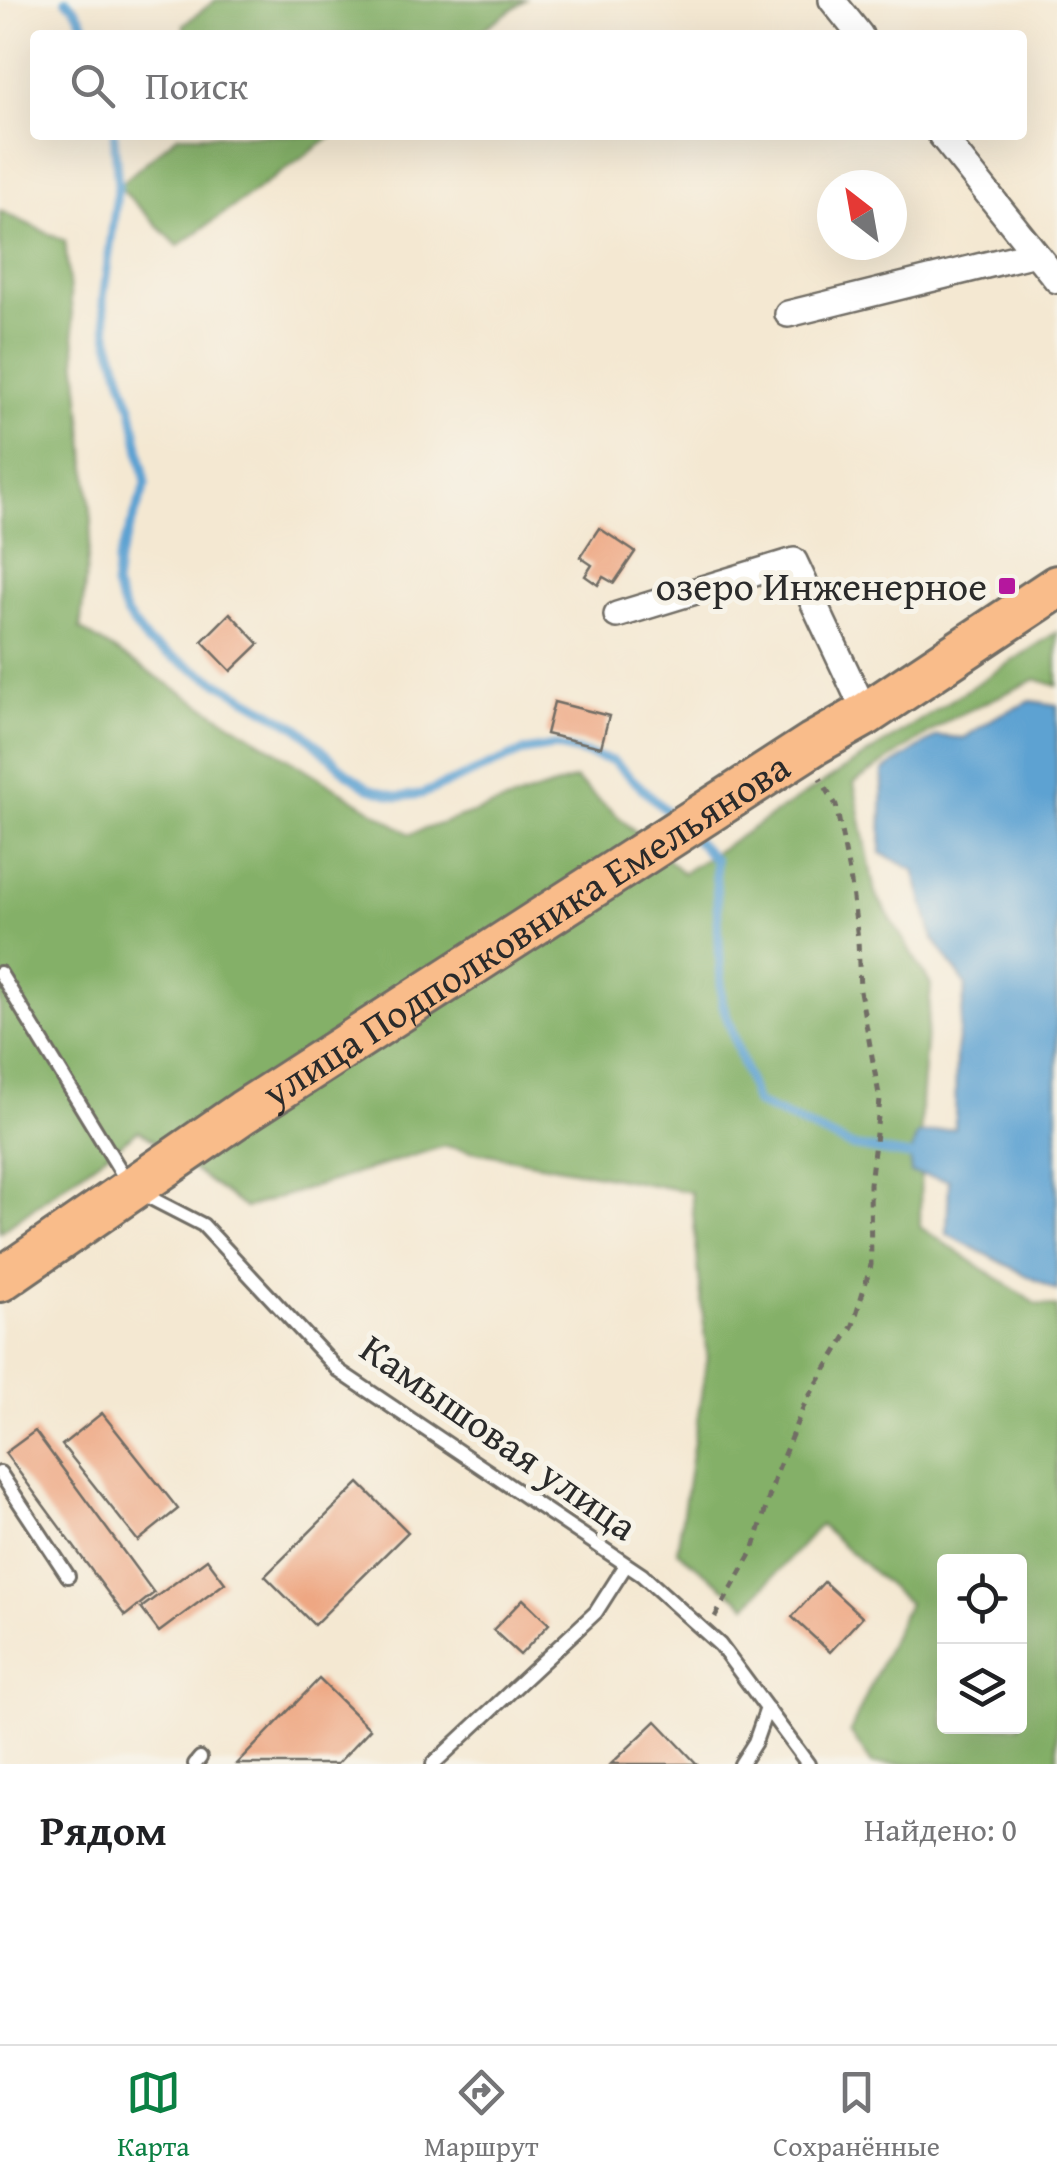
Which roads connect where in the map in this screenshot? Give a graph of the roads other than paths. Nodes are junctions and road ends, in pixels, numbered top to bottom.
1 (832, 0) edge
2 (856, 30) edge
3 (944, 140) edge
4 (1036, 253) junction
5 (1057, 280) edge
6 (788, 314) dead end
7 (1057, 586) edge
8 (616, 615) dead end
9 (866, 714) junction
10 (0, 973) edge
11 (131, 1188) junction
12 (0, 1280) edge
13 (0, 1473) edge
14 (626, 1565) junction
15 (68, 1576) dead end
16 (766, 1708) junction
17 (433, 1764) edge
18 (741, 1764) edge
19 (808, 1764) edge

1 - 2 street
3 - 4 street
4 - 5 street
4 - 6 street
7 - 9 main road, улица Подполковника Емельянова
8 - 9 street
9 - 11 main road, улица Подполковника Емельянова
10 - 11 lane
11 - 12 main road, улица Подполковника Емельянова
11 - 14 lane, Камышовая улица
13 - 15 lane
14 - 16 lane, Камышовая улица
14 - 17 lane
16 - 18 lane
16 - 19 lane, Камышовая улица

